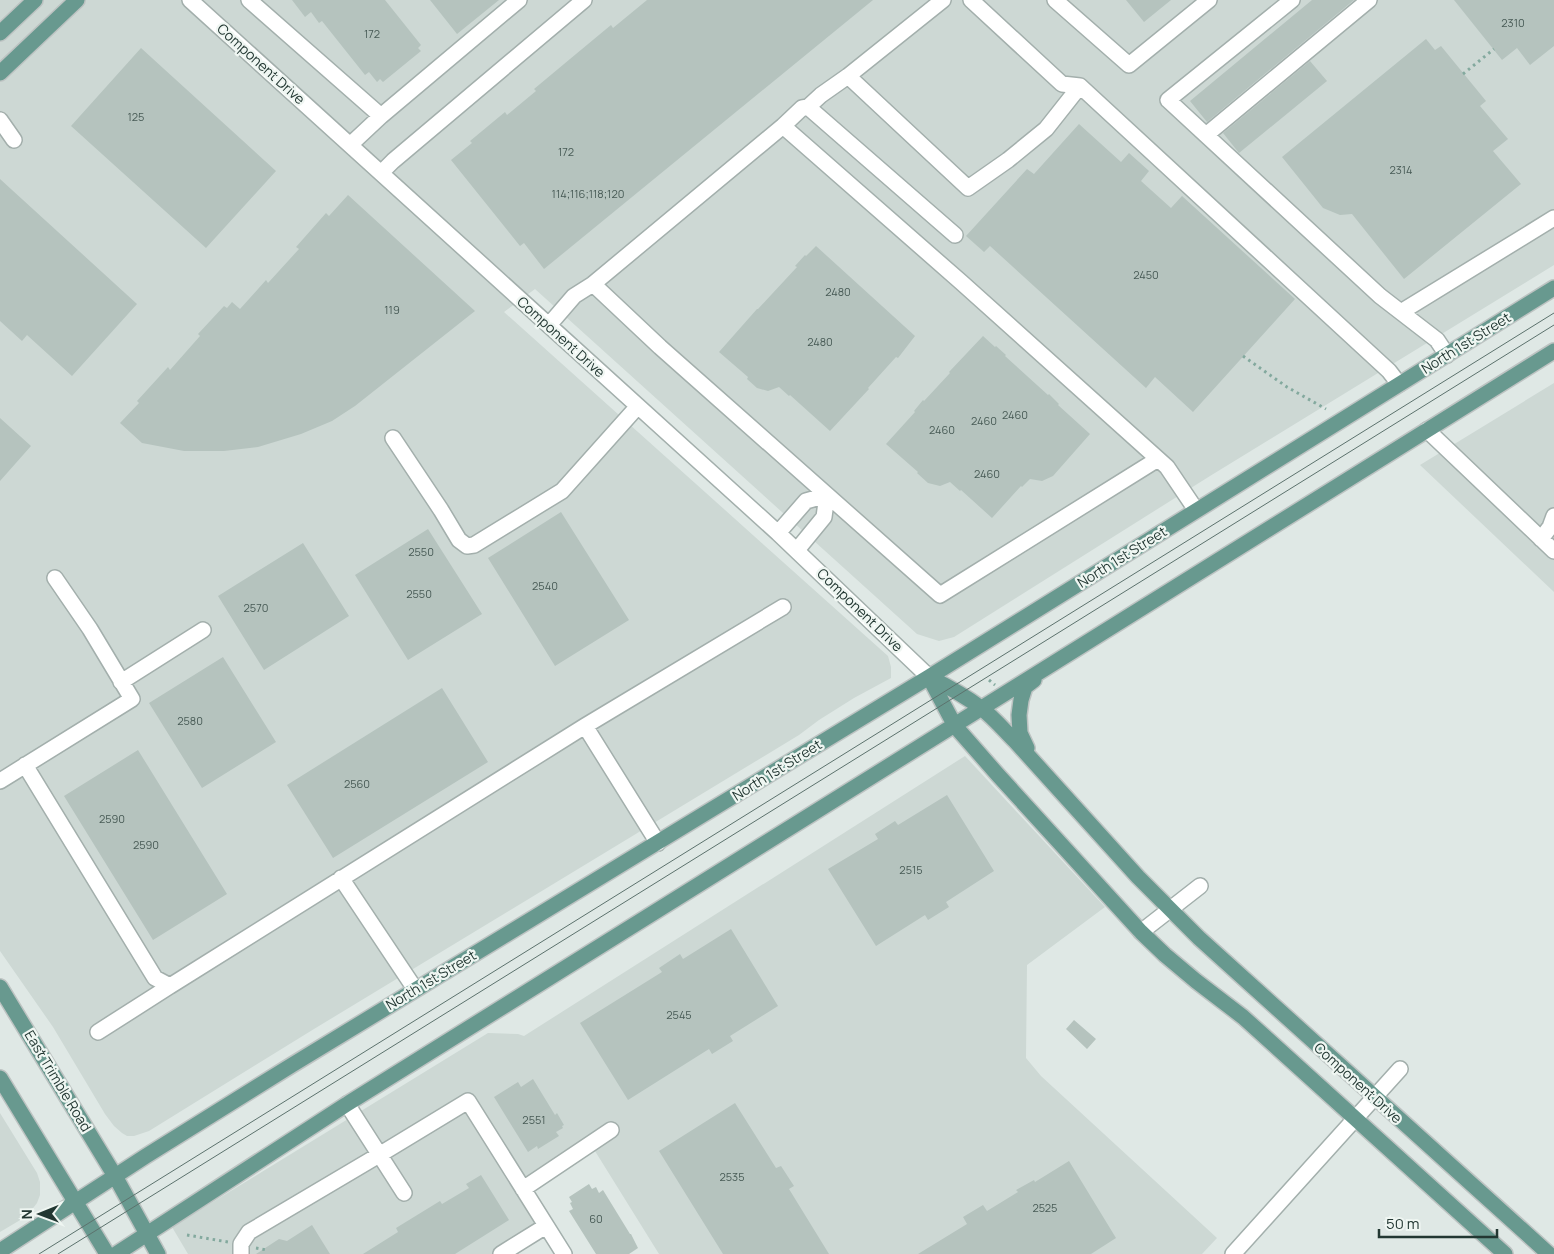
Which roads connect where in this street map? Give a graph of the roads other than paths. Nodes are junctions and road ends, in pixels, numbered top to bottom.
1 (35, 0) edge
2 (76, 0) edge
3 (190, 0) edge
4 (250, 0) edge
5 (519, 0) edge
6 (584, 0) edge
7 (943, 0) edge
8 (971, 0) edge
9 (1054, 0) edge
10 (1209, 0) edge
11 (1292, 0) edge
12 (1369, 0) edge
13 (0, 34) edge
14 (0, 73) edge
15 (848, 76) junction
16 (1080, 86) junction
17 (808, 107) junction
18 (381, 116) junction
19 (0, 120) edge
20 (783, 126) junction
21 (1206, 135) junction
22 (14, 140) dead end
23 (350, 145) junction
24 (381, 173) junction
25 (1554, 218) edge
26 (955, 235) dead end
27 (592, 284) junction
28 (1554, 288) edge
29 (1401, 312) junction
30 (549, 325) junction
31 (1554, 351) edge
32 (1447, 355) junction
33 (1399, 384) junction
34 (638, 406) junction
35 (1427, 430) junction
36 (393, 438) dead end
37 (1158, 459) junction
38 (827, 495) junction
39 (1196, 510) junction
40 (1554, 516) edge
41 (778, 533) junction
42 (1541, 539) junction
43 (797, 550) junction
44 (1554, 551) edge
45 (55, 578) dead end
46 (783, 607) dead end
47 (204, 630) dead end
48 (1055, 663) junction
49 (929, 677) junction
50 (121, 682) junction
51 (982, 708) junction
52 (585, 726) junction
53 (955, 726) junction
54 (1031, 759) junction
55 (25, 765) junction
56 (0, 781) edge
57 (658, 843) junction
58 (341, 878) junction
59 (1200, 886) dead end
60 (1170, 909) junction
61 (1141, 932) junction
62 (0, 986) edge
63 (170, 986) junction
64 (415, 989) junction
65 (98, 1032) dead end
66 (1400, 1069) dead end
67 (0, 1078) edge
68 (1374, 1096) junction
69 (347, 1104) junction
70 (1355, 1119) junction
71 (611, 1130) dead end
72 (379, 1155) junction
73 (115, 1176) junction
74 (523, 1189) junction
75 (404, 1193) dead end
76 (75, 1202) junction
77 (546, 1226) junction
78 (147, 1234) junction
79 (0, 1250) edge
80 (107, 1254) edge
81 (116, 1254) edge
82 (158, 1254) edge
83 (241, 1254) edge
84 (501, 1254) edge
85 (564, 1254) edge
86 (1233, 1254) edge
87 (1505, 1254) edge
88 (1548, 1254) edge

1 - 13 main road
2 - 14 main road
3 - 23 street, Component Drive
4 - 18 street
5 - 18 street
6 - 24 street
7 - 15 street
8 - 16 street
9 - 10 street
11 - 21 street
12 - 21 street
15 - 16 street
15 - 17 street
16 - 33 street
17 - 20 street
17 - 26 street
18 - 23 street
19 - 22 street
20 - 27 street
20 - 37 street
21 - 29 street
23 - 24 street, Component Drive
24 - 30 street, Component Drive
25 - 29 street
27 - 30 street
27 - 38 street
28 - 32 main road, North 1st Street
29 - 32 street
30 - 34 street, Component Drive
31 - 35 main road
32 - 33 main road, North 1st Street
33 - 39 main road, North 1st Street
34 - 36 street
34 - 41 street, Component Drive
35 - 42 street
35 - 48 main road
37 - 38 street
37 - 39 street
38 - 41 street
38 - 43 street
39 - 49 main road, North 1st Street
40 - 42 street
41 - 43 street, Component Drive
42 - 44 street
43 - 49 street, Component Drive
45 - 50 street
46 - 52 street
47 - 50 street
48 - 51 main road
48 - 54 main road
49 - 51 main road, Component Drive
49 - 53 main road, Component Drive
49 - 57 main road, North 1st Street
50 - 55 street
51 - 53 main road
51 - 54 main road, Component Drive
52 - 57 street
52 - 58 street
53 - 61 main road, Component Drive
53 - 69 main road
54 - 60 main road, Component Drive
55 - 56 street
55 - 63 street
57 - 64 main road, North 1st Street
58 - 63 street
58 - 64 street
59 - 60 street
60 - 61 street
60 - 68 main road, Component Drive
61 - 70 main road, Component Drive
62 - 73 main road, East Trimble Road
63 - 65 street
64 - 73 main road, North 1st Street
66 - 68 street
67 - 76 main road
68 - 70 street
68 - 88 main road, Component Drive
69 - 72 street
69 - 78 main road
70 - 86 street
70 - 87 main road, Component Drive
71 - 74 street
72 - 74 street
72 - 75 street
72 - 83 street
73 - 76 main road, North 1st Street
73 - 78 main road, East Trimble Road
74 - 77 street
76 - 79 main road, North 1st Street
76 - 80 main road
77 - 84 street
77 - 85 street
78 - 81 main road
78 - 82 main road, East Trimble Road

